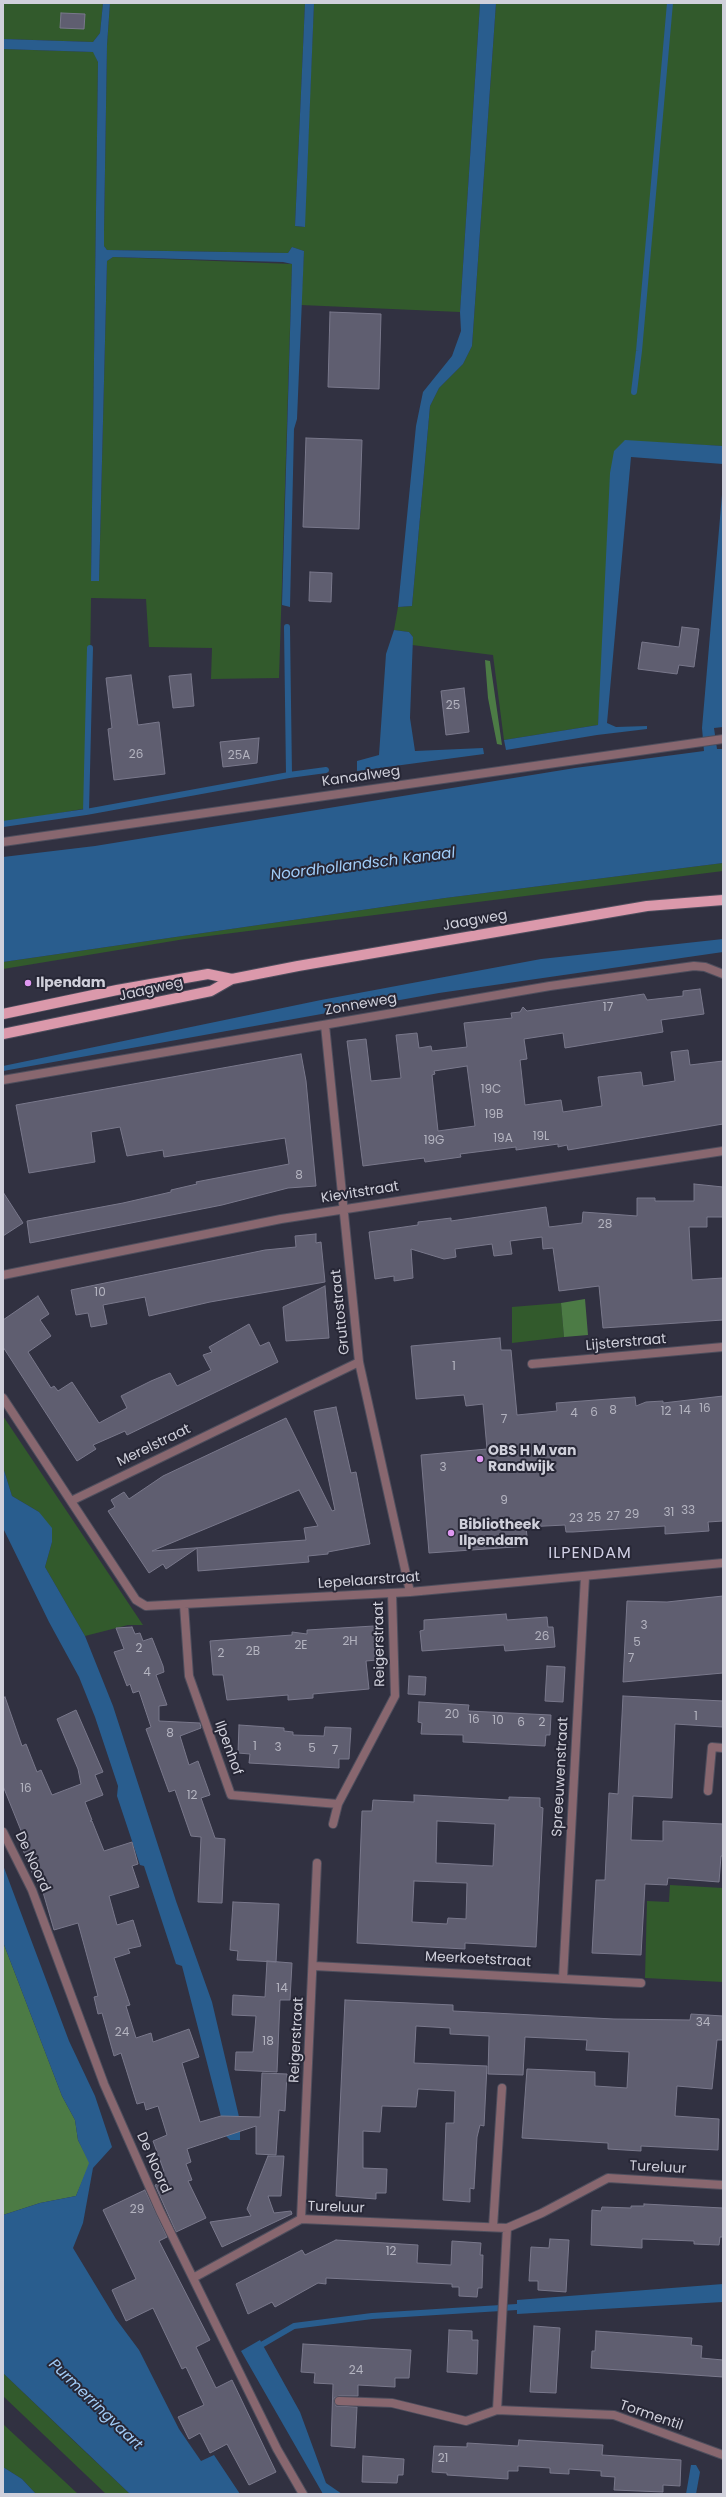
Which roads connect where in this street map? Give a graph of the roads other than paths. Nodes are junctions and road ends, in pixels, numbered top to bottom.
1 (722, 739) edge
2 (3, 842) edge
3 (723, 900) edge
4 (723, 974) edge
5 (232, 979) junction
6 (3, 1014) edge
7 (325, 1025) junction
8 (3, 1034) edge
9 (3, 1080) edge
10 (723, 1151) edge
11 (343, 1208) junction
12 (3, 1275) edge
13 (723, 1347) edge
14 (359, 1362) junction
15 (532, 1364) dead end
16 (3, 1398) edge
17 (71, 1501) junction
18 (723, 1564) edge
19 (585, 1577) junction
20 (410, 1592) junction
21 (392, 1593) junction
22 (184, 1605) junction
23 (723, 1748) edge
24 (708, 1792) dead end
25 (338, 1804) junction
26 (333, 1824) dead end
27 (3, 1832) edge
28 (317, 1862) dead end
29 (314, 1966) junction
30 (563, 1978) junction
31 (641, 1982) dead end
32 (502, 2088) dead end
33 (723, 2185) edge
34 (301, 2219) junction
35 (493, 2227) junction
36 (507, 2228) junction
37 (193, 2278) junction
38 (339, 2401) dead end
39 (497, 2410) junction
40 (723, 2455) edge
41 (303, 2494) edge

1 - 2 street, Kanaalweg
3 - 5 main road, Jaagweg
4 - 7 street, Zonneweg
5 - 6 main road, Jaagweg
5 - 8 main road, Jaagweg
7 - 9 street, Zonneweg
7 - 11 street, Gruttostraat
10 - 11 street, Kievitstraat
11 - 12 street, Kievitstraat
11 - 14 street, Gruttostraat
13 - 15 street, Lijsterstraat
14 - 17 street, Merelstraat
14 - 20 street, Gruttostraat
16 - 17 street
17 - 22 street, Lepelaarstraat
18 - 19 street, Lepelaarstraat
19 - 20 street, Lepelaarstraat
19 - 30 street, Spreeuwenstraat
20 - 21 street, Lepelaarstraat
21 - 22 street, Lepelaarstraat
21 - 25 street, Reigerstraat
22 - 25 street, Ilpenhof
23 - 24 street
25 - 26 street, Reigerstraat
27 - 37 street, De Noord
28 - 29 street, Reigerstraat
29 - 30 street, Meerkoetstraat
29 - 34 street, Reigerstraat
30 - 31 street, Meerkoetstraat
32 - 35 street
33 - 36 street, Tureluur
34 - 35 street, Tureluur
34 - 37 street, Tureluur
35 - 36 street, Tureluur
36 - 39 street
37 - 41 street, De Noord
38 - 39 street, Tormentil
39 - 40 street, Tormentil

